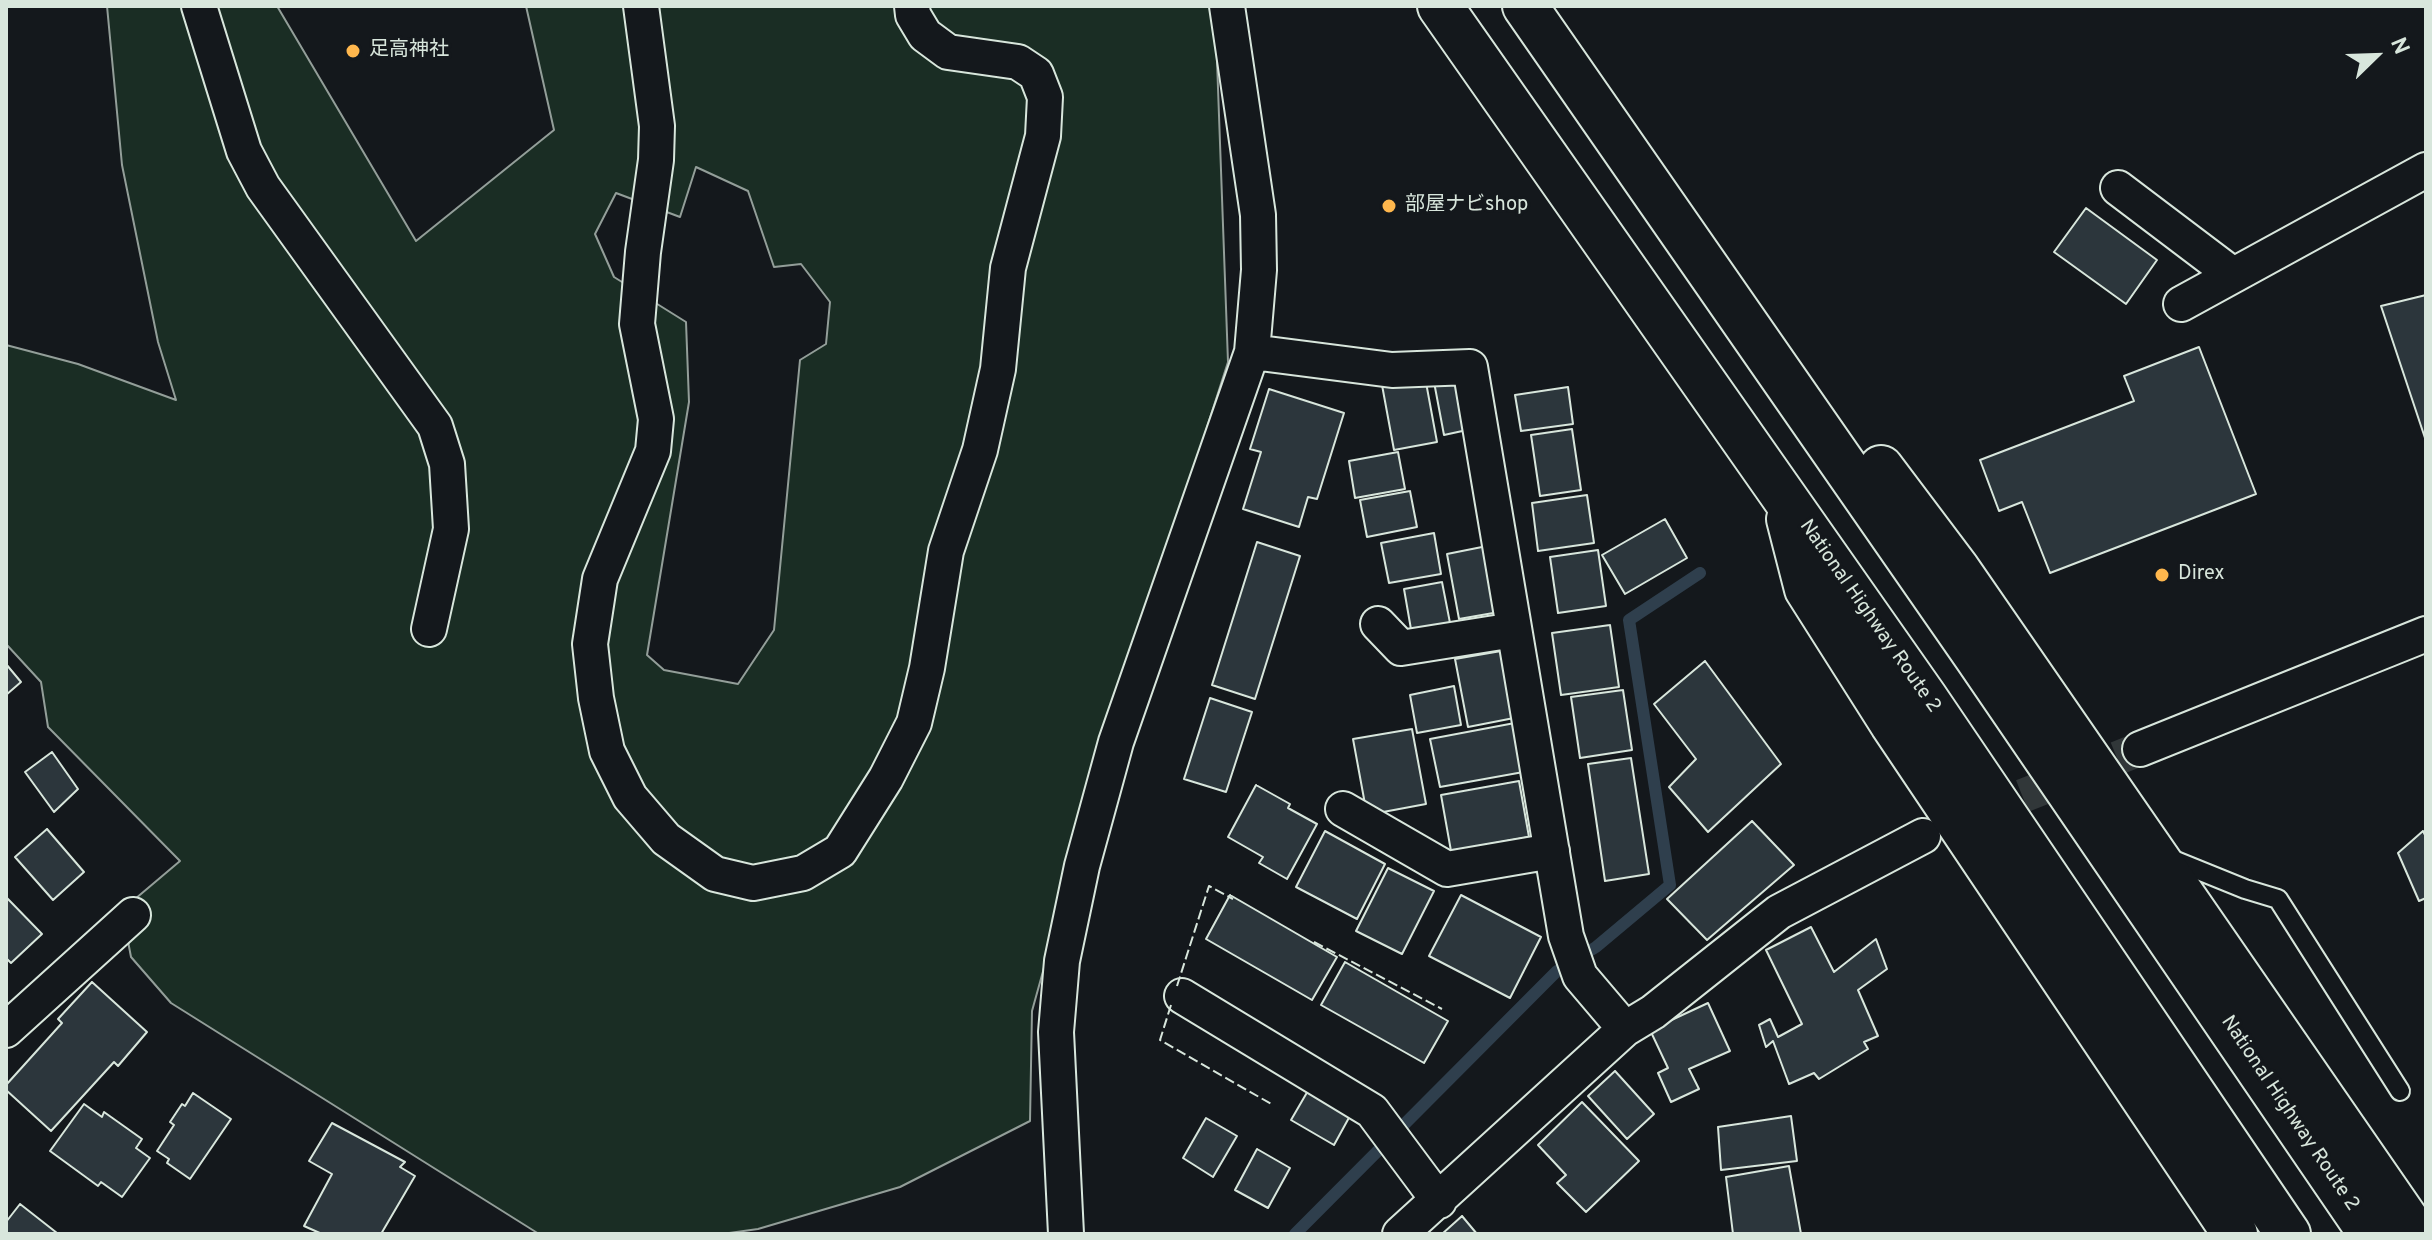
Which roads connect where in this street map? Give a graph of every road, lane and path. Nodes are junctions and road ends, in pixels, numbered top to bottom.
1 (199, 6) edge
2 (641, 6) edge
3 (912, 6) edge
4 (1227, 6) edge
5 (1440, 6) edge
6 (1525, 6) edge
7 (1571, 73) junction
8 (2426, 170) edge
9 (2118, 188) dead end
10 (2233, 275) junction
11 (2181, 304) dead end
12 (1252, 352) junction
13 (1783, 493) junction
14 (1378, 624) dead end
15 (429, 629) dead end
16 (1514, 630) junction
17 (2426, 634) edge
18 (2140, 749) tunnel mouth
19 (1343, 809) dead end
20 (1923, 836) dead end
21 (1552, 851) junction
22 (2152, 852) junction
23 (133, 915) dead end
24 (1182, 996) dead end
25 (1625, 1029) junction
26 (6, 1030) edge
27 (2400, 1091) dead end
28 (1439, 1201) junction
29 (2361, 1220) edge
30 (1066, 1234) edge
31 (1400, 1234) edge
32 (2235, 1234) edge
33 (2288, 1234) edge
34 (2416, 1234) edge

1 - 15 street
2 - 3 street
4 - 12 street
5 - 13 highway, National Highway Route 2
6 - 7 highway, National Highway Route 2
7 - 22 highway
7 - 29 highway, National Highway Route 2
8 - 10 street
9 - 10 street
10 - 11 street
12 - 16 street
12 - 30 street
13 - 32 highway
13 - 33 highway, National Highway Route 2
14 - 16 street
16 - 21 street
17 - 18 street
19 - 21 street
20 - 25 street
21 - 25 street
22 - 27 lane
22 - 34 highway
23 - 26 street
24 - 28 street
25 - 28 street
28 - 31 street

